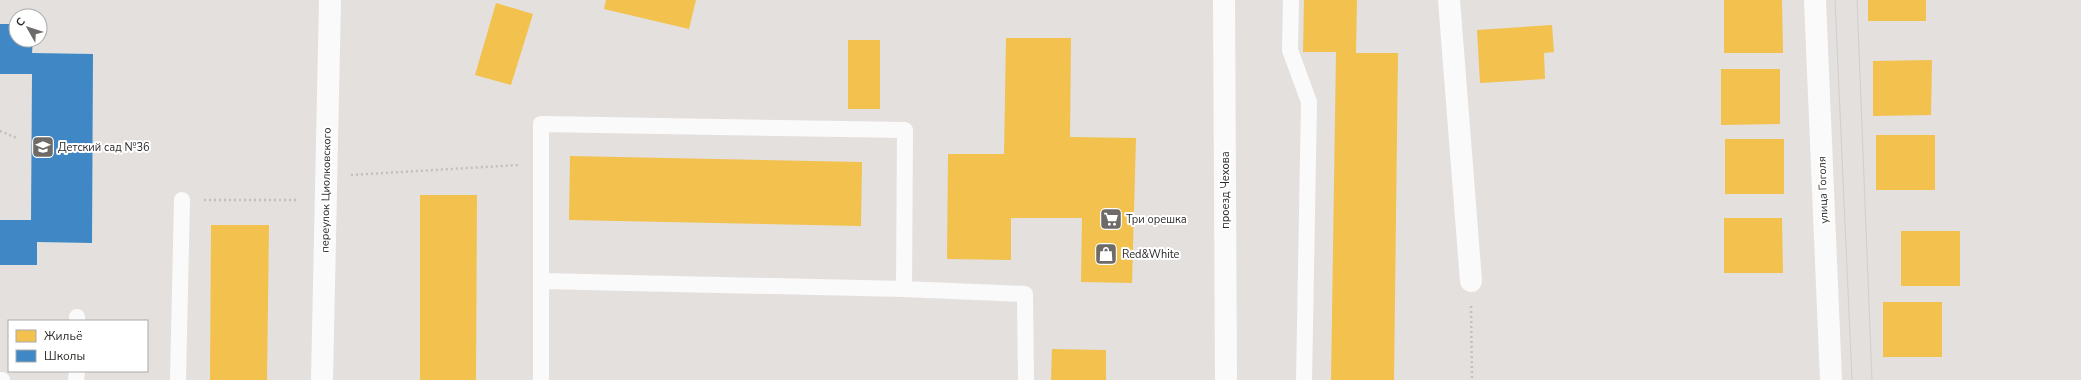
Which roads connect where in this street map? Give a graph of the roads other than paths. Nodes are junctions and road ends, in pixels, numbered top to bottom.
1 (330, 0) edge
2 (1224, 0) edge
3 (1291, 0) edge
4 (1449, 0) edge
5 (1815, 0) edge
6 (182, 200) road end
7 (541, 281) junction
8 (1471, 281) road end
9 (904, 289) junction
10 (178, 380) edge
11 (322, 380) edge
12 (541, 380) edge
13 (1026, 380) edge
14 (1226, 380) edge
15 (1304, 380) edge
16 (1831, 380) edge

1 - 11 street, переулок Циолковского
2 - 14 street, проезд Чехова
3 - 15 lane
4 - 8 street
5 - 16 street, улица Гоголя
6 - 10 lane
7 - 9 lane
7 - 9 lane
7 - 12 lane
9 - 13 lane

